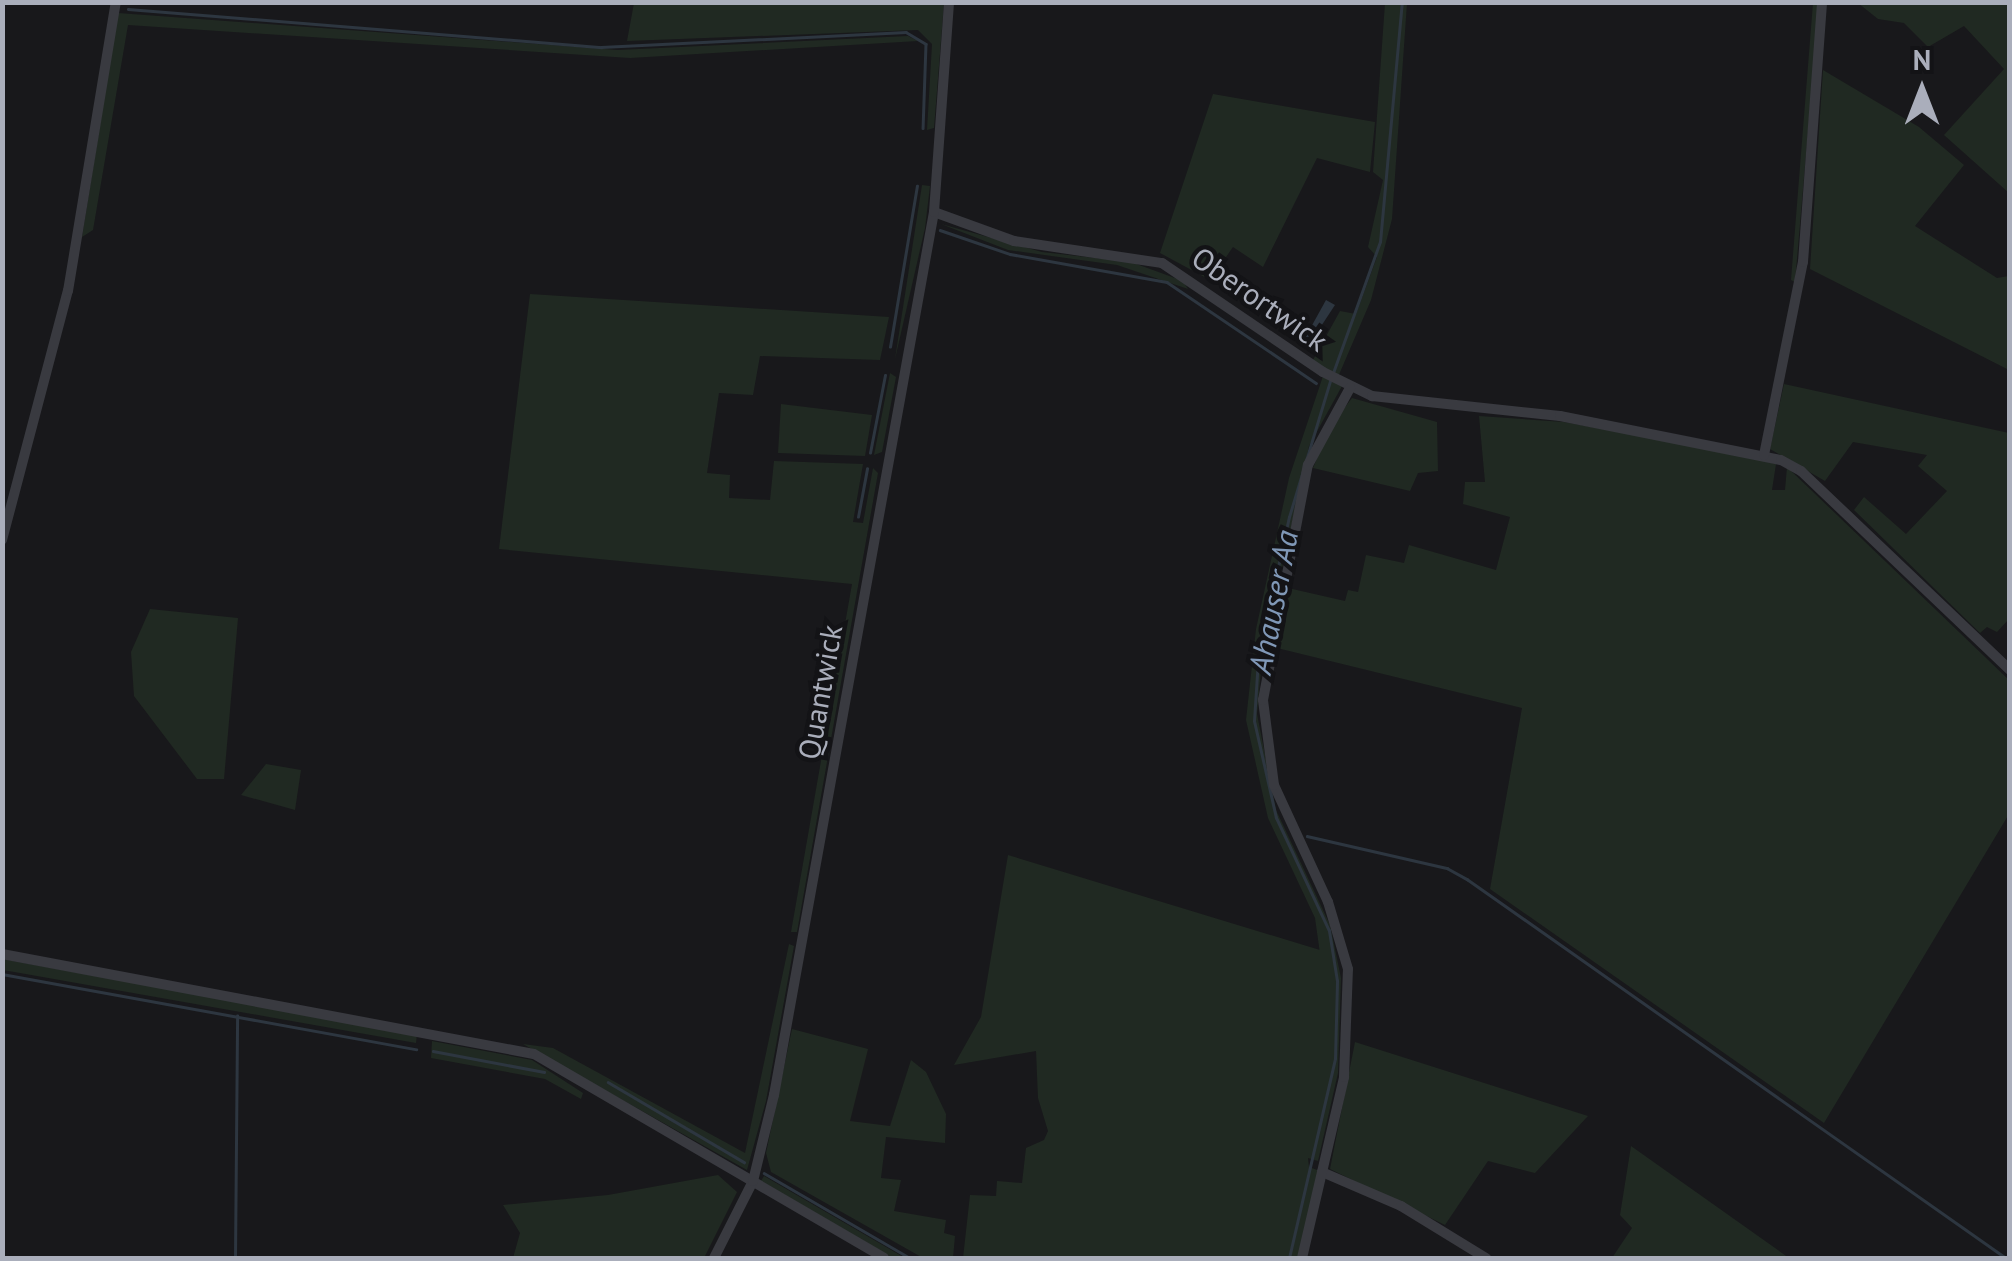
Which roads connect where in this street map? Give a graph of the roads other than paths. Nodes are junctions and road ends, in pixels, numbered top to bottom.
1 (116, 2) edge
2 (949, 2) edge
3 (1822, 2) edge
4 (934, 212) junction
5 (1350, 388) junction
6 (1764, 454) junction
7 (2, 540) edge
8 (2010, 670) edge
9 (2, 954) edge
10 (1322, 1172) junction
11 (753, 1181) junction
12 (714, 1258) edge
13 (884, 1258) edge
14 (1302, 1258) edge
15 (1486, 1258) edge

1 - 7 street
2 - 4 street
3 - 6 street
4 - 5 street, Oberortwick
4 - 11 street, Quantwick
5 - 6 street, Oberortwick
5 - 10 street
6 - 8 street, Oberortwick
9 - 11 street
10 - 14 street
10 - 15 street
11 - 12 street, Quantwick
11 - 13 street

